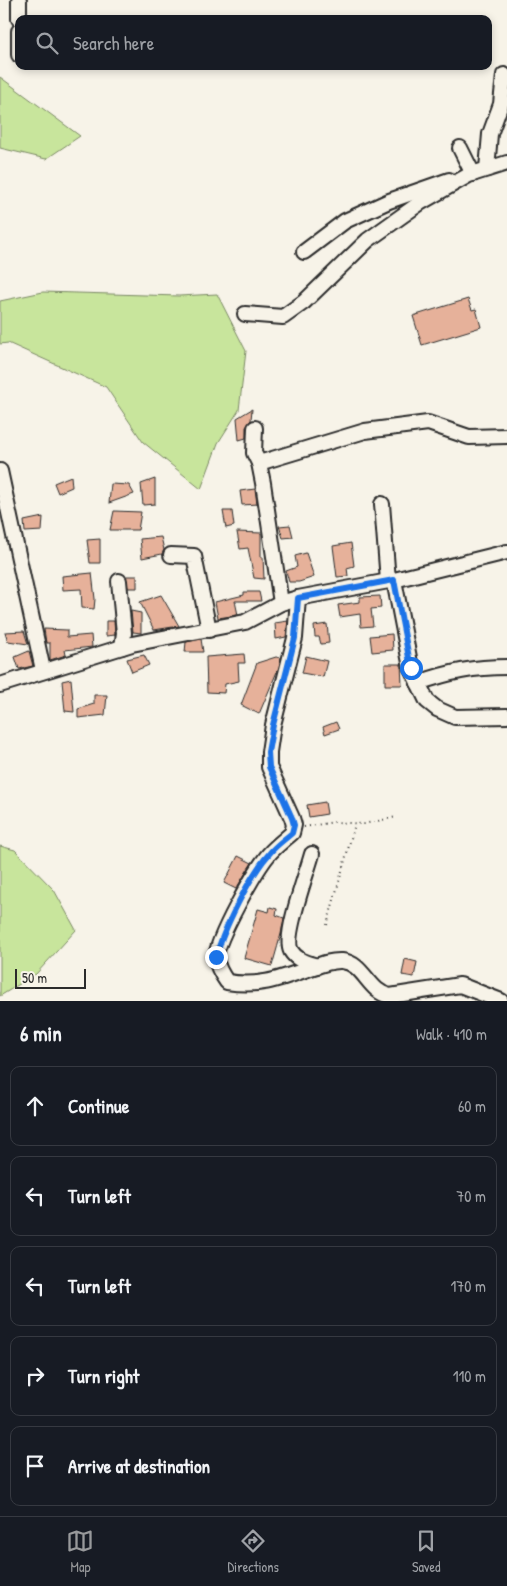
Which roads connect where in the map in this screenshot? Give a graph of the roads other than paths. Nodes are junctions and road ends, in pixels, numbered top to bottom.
1 (19, 0) edge
2 (19, 15) edge
3 (504, 75) dead end
4 (460, 148) dead end
5 (507, 163) edge
6 (487, 169) junction
7 (471, 174) junction
8 (304, 252) dead end
9 (245, 314) dead end
10 (255, 428) dead end
11 (507, 436) edge
12 (259, 463) junction
13 (0, 471) edge
14 (382, 504) dead end
15 (507, 552) edge
16 (170, 554) dead end
17 (119, 580) dead end
18 (391, 580) junction
19 (298, 598) junction
20 (282, 603) junction
21 (209, 630) junction
22 (122, 647) junction
23 (507, 667) edge
24 (43, 670) junction
25 (418, 684) junction
26 (0, 685) edge
27 (507, 716) edge
28 (312, 854) dead end
29 (318, 966) junction
30 (501, 1001) edge

1 - 2 street
3 - 6 street
4 - 7 street
5 - 6 street
6 - 7 street
7 - 8 street
7 - 9 street
10 - 12 street
11 - 12 street
12 - 20 street
13 - 24 street
14 - 18 street
15 - 18 street
16 - 21 street
17 - 22 street
18 - 19 street
18 - 25 street
19 - 20 street
19 - 29 street
20 - 21 street
21 - 22 street
22 - 24 street
23 - 25 street
24 - 26 street
25 - 27 street
28 - 29 street
29 - 30 street

